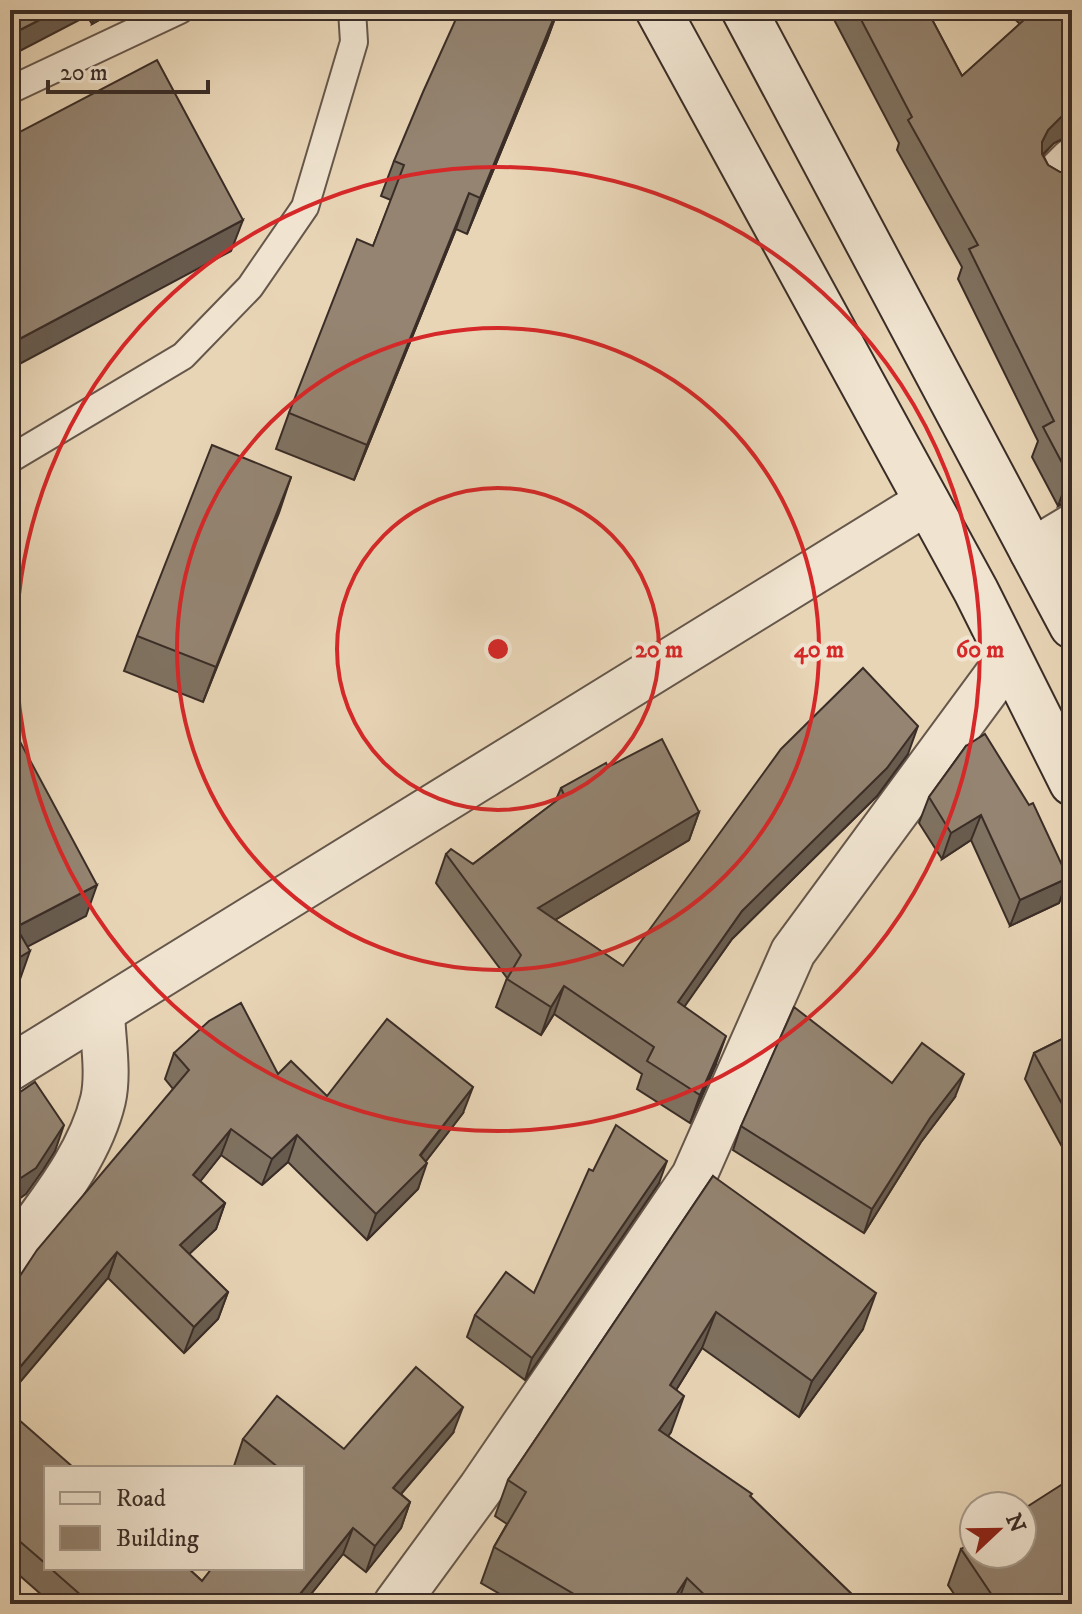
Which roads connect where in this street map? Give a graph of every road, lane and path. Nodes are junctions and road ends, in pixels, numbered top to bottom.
1 (180, 10) edge
2 (352, 10) edge
3 (658, 10) edge
4 (744, 10) edge
5 (10, 90) edge
6 (10, 459) edge
7 (927, 502) junction
8 (1072, 527) edge
9 (1032, 551) junction
10 (1072, 626) edge
11 (1008, 660) junction
12 (1072, 783) edge
13 (102, 1013) junction
14 (10, 1068) edge
15 (10, 1259) edge
16 (396, 1604) edge

1 - 5 lane
2 - 6 lane
3 - 7 street
4 - 9 street
7 - 11 street
7 - 13 street
8 - 9 street
9 - 10 street
11 - 12 street
11 - 16 street
13 - 14 street
13 - 15 street

